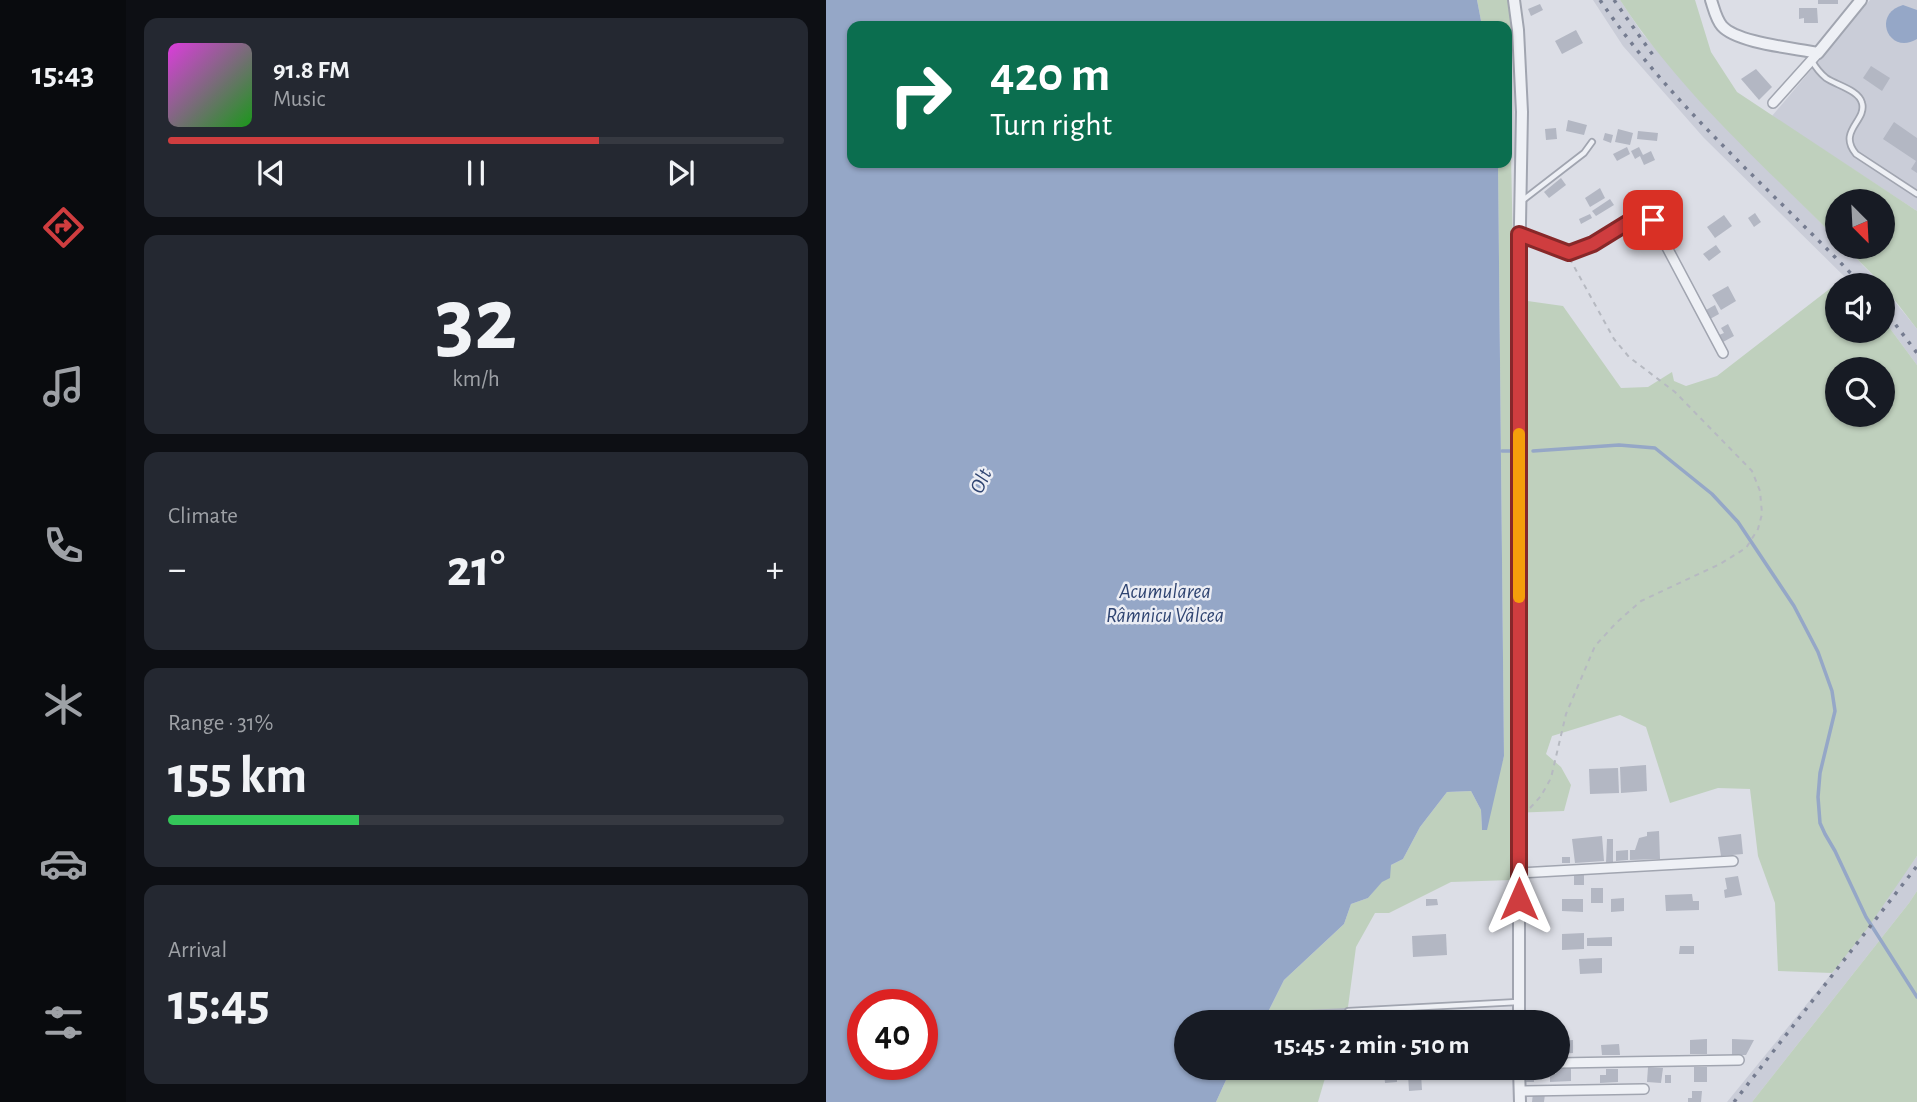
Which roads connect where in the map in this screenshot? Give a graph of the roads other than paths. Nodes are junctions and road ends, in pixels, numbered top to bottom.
1 (1514, 0) edge
2 (1711, 0) edge
3 (1861, 0) edge
4 (1814, 57) junction
5 (1773, 103) dead end
6 (1592, 142) dead end
7 (1917, 194) edge
8 (1520, 203) junction
9 (1519, 234) junction
10 (1723, 353) dead end
11 (1733, 861) dead end
12 (1519, 873) junction
13 (1519, 1002) junction
14 (1368, 1010) edge
15 (1519, 1010) edge
16 (1739, 1060) dead end
17 (1570, 1063) edge
18 (1644, 1090) dead end
19 (1520, 1096) edge

1 - 8 street
2 - 4 street
3 - 4 street
4 - 5 street
4 - 7 lane
6 - 8 lane
8 - 9 street
9 - 10 street
9 - 12 street
11 - 12 street
12 - 13 street
13 - 14 lane
13 - 15 street
16 - 17 street
18 - 19 street

